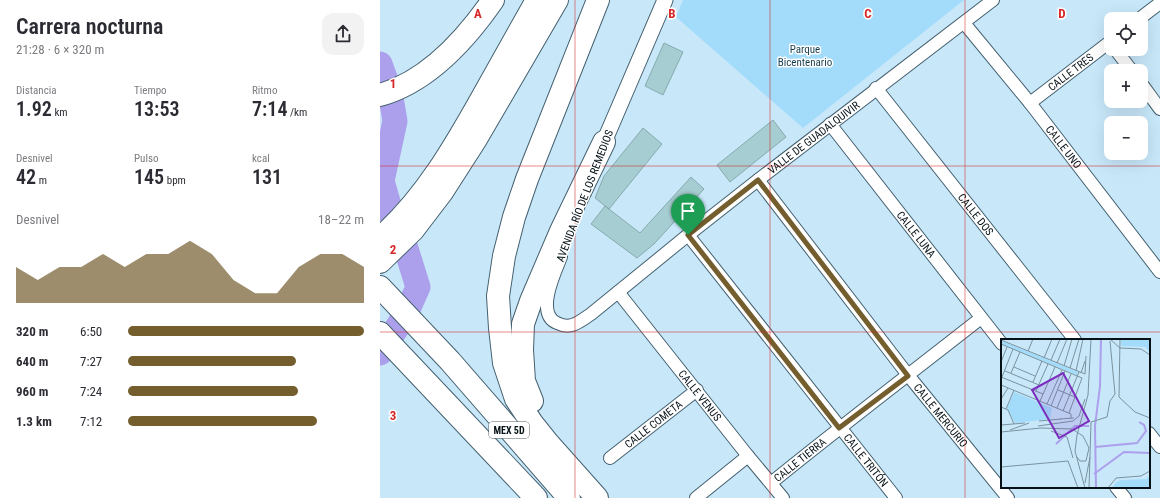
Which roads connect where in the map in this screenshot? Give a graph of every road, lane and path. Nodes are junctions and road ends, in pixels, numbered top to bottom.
1 (493, 0) edge
2 (537, 0) edge
3 (557, 0) edge
4 (598, 0) edge
5 (665, 0) edge
6 (993, 0) edge
7 (1160, 2) edge
8 (1148, 12) edge
9 (964, 23) junction
10 (1104, 50) edge
11 (876, 88) junction
12 (1148, 93) edge
13 (380, 95) edge
14 (1030, 103) junction
15 (1160, 109) edge
16 (830, 124) junction
17 (604, 142) junction
18 (758, 180) junction
19 (688, 235) junction
20 (380, 238) edge
21 (380, 262) edge
22 (1160, 272) edge
23 (380, 287) edge
24 (618, 292) junction
25 (981, 318) junction
26 (380, 333) edge
27 (1074, 339) edge
28 (1001, 343) edge
29 (908, 376) junction
30 (696, 390) junction
31 (839, 428) junction
32 (1150, 434) edge
33 (548, 444) junction
34 (1160, 447) edge
35 (748, 456) junction
36 (610, 458) dead end
37 (771, 483) junction
38 (1117, 488) edge
39 (536, 498) edge
40 (568, 498) edge
41 (597, 498) edge
42 (696, 498) edge
43 (783, 498) edge
44 (896, 498) edge
45 (1008, 498) edge
46 (1125, 498) edge

1 - 13 highway
2 - 20 highway
3 - 21 highway
4 - 33 highway
5 - 17 street, AVENIDA RÍO DE LOS REMEDIOS
6 - 9 street, VALLE DE GUADALQUIVIR
7 - 8 street
9 - 11 street, VALLE DE GUADALQUIVIR
9 - 14 street, CALLE UNO
10 - 14 street, CALLE TRES
11 - 16 street, VALLE DE GUADALQUIVIR
11 - 27 street, CALLE DOS
12 - 15 street
14 - 22 street, CALLE UNO
16 - 18 street, VALLE DE GUADALQUIVIR
16 - 25 street, CALLE LUNA
17 - 24 street, AVENIDA RÍO DE LOS REMEDIOS
17 - 33 highway
18 - 19 street, VALLE DE GUADALQUIVIR
18 - 29 street, CALLE MERCURIO
19 - 24 street, VALLE DE GUADALQUIVIR
19 - 31 street, CALLE TRITÓN
23 - 40 highway, MEX 5D
24 - 30 street, CALLE VENUS
25 - 28 street, CALLE LUNA
25 - 29 street, CALLE TIERRA
26 - 39 highway, MEX 5D
29 - 31 street, CALLE TIERRA
29 - 45 street, CALLE MERCURIO
30 - 35 street, CALLE VENUS
30 - 36 street, CALLE COMETA
31 - 37 street, CALLE TIERRA
31 - 44 street, CALLE TRITÓN
32 - 34 street
33 - 41 highway
35 - 37 street, CALLE VENUS
35 - 42 street
37 - 43 street, CALLE VENUS
38 - 46 street

